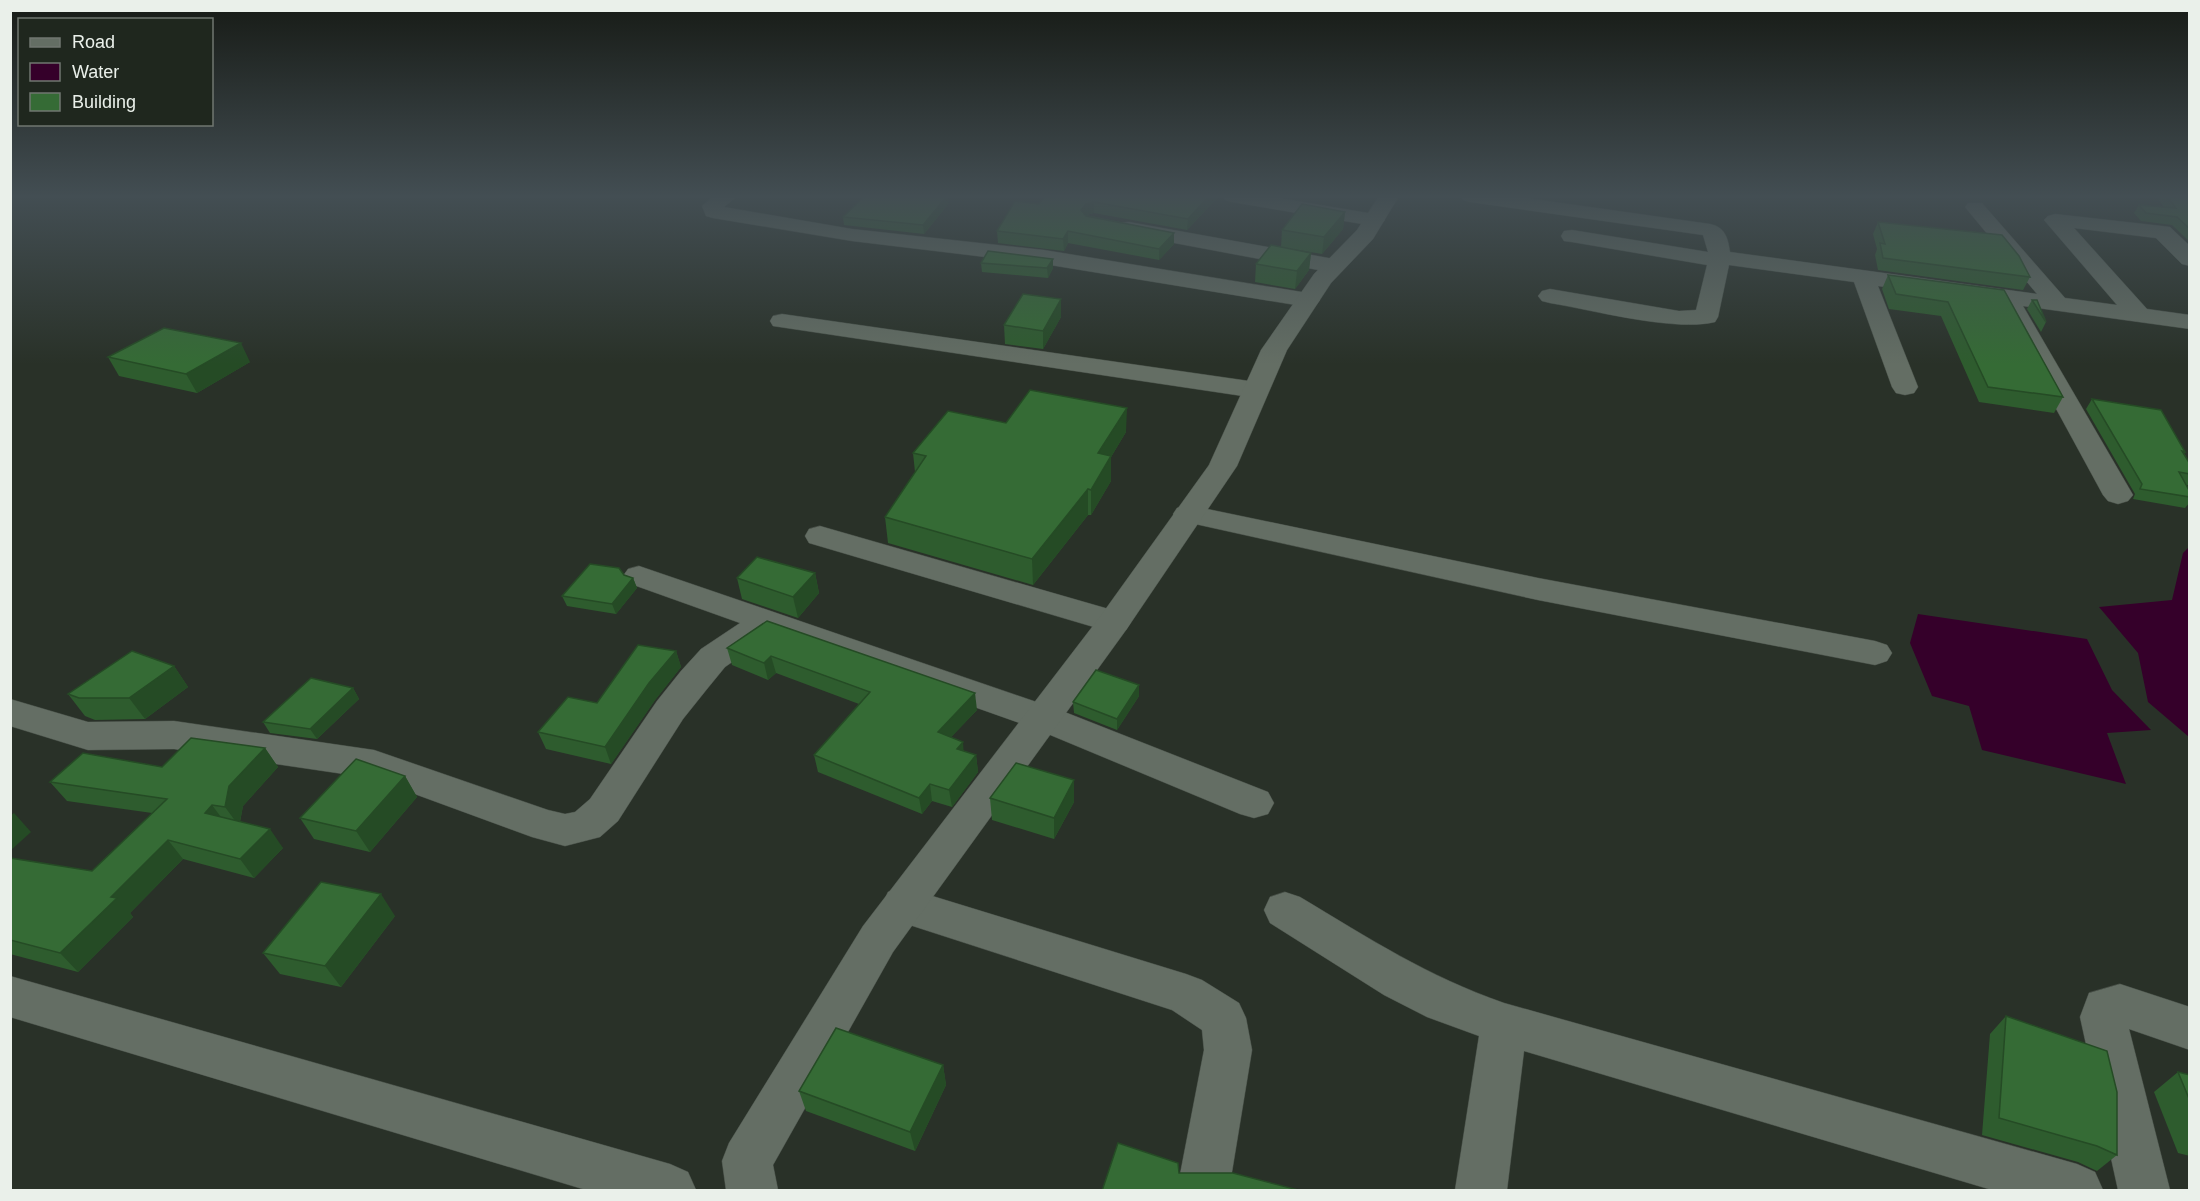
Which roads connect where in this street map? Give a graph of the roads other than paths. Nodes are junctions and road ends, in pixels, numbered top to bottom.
1 (1001, 252) edge
2 (1260, 252) edge
3 (1348, 252) edge
4 (1675, 252) edge
5 (1719, 252) edge
6 (2014, 252) edge
7 (2083, 252) edge
8 (1720, 259) junction
9 (1334, 266) junction
10 (1864, 278) junction
11 (1550, 296) dead end
12 (2007, 298) junction
13 (1308, 300) junction
14 (2059, 305) junction
15 (2140, 316) junction
16 (782, 321) dead end
17 (2188, 325) edge
18 (1905, 387) dead end
19 (1256, 390) junction
20 (2118, 495) dead end
21 (1188, 514) junction
22 (820, 536) dead end
23 (639, 576) dead end
24 (769, 620) junction
25 (1114, 622) junction
26 (1875, 653) dead end
27 (10, 712) edge
28 (1044, 718) junction
29 (1254, 803) dead end
30 (903, 905) junction
31 (1285, 910) dead end
32 (10, 996) edge
33 (1504, 1024) junction
34 (2190, 1029) edge
35 (670, 1191) edge
36 (752, 1191) edge
37 (1203, 1191) edge
38 (1481, 1191) edge
39 (2077, 1191) edge
40 (2144, 1191) edge

1 - 13 street
2 - 9 street
3 - 9 street
4 - 8 street
5 - 8 street
6 - 14 street
7 - 15 street
8 - 10 street
8 - 11 street
9 - 13 street
10 - 12 street
10 - 18 street
12 - 14 street
12 - 20 street
13 - 19 street
14 - 15 street
15 - 17 street
16 - 19 street
19 - 21 street
21 - 25 street
21 - 26 street
22 - 25 street
23 - 24 street
24 - 27 street
24 - 28 street
25 - 28 street
28 - 29 street
28 - 30 street
30 - 36 street
30 - 37 street
31 - 33 street
32 - 35 street
33 - 38 street
33 - 39 street
34 - 40 street

